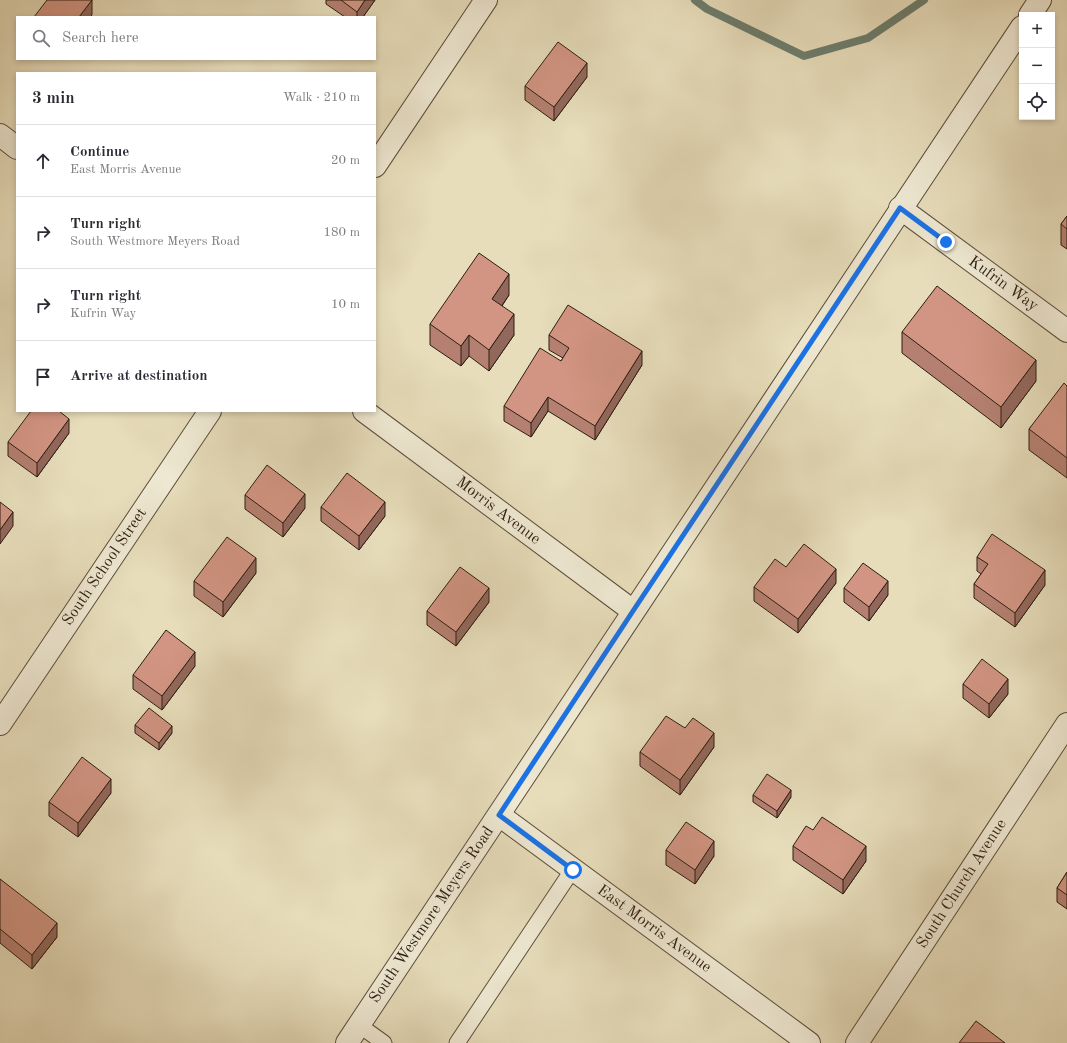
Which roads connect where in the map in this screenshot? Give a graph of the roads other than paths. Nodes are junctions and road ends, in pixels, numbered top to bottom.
1 (486, 0) edge
2 (1040, 0) edge
3 (1032, 12) edge
4 (1019, 31) edge
5 (0, 135) edge
6 (16, 147) edge
7 (376, 165) edge
8 (900, 208) junction
9 (1067, 331) edge
10 (209, 412) edge
11 (365, 412) edge
12 (633, 611) junction
13 (0, 724) edge
14 (1067, 724) edge
15 (499, 815) junction
16 (573, 870) junction
17 (359, 1025) junction
18 (347, 1043) edge
19 (384, 1043) edge
20 (457, 1043) edge
21 (809, 1043) edge
22 (857, 1043) edge

1 - 7 street
2 - 3 street
4 - 8 street, South Westmore Meyers Road
5 - 6 street
8 - 9 street, Kufrin Way
8 - 12 street, South Westmore Meyers Road
10 - 13 street, South School Street
11 - 12 street, Morris Avenue
12 - 15 street, South Westmore Meyers Road
14 - 22 street, South Church Avenue
15 - 16 street, East Morris Avenue
15 - 17 street, South Westmore Meyers Road
16 - 20 lane
16 - 21 street, East Morris Avenue
17 - 18 street, South Westmore Meyers Road
17 - 19 lane

